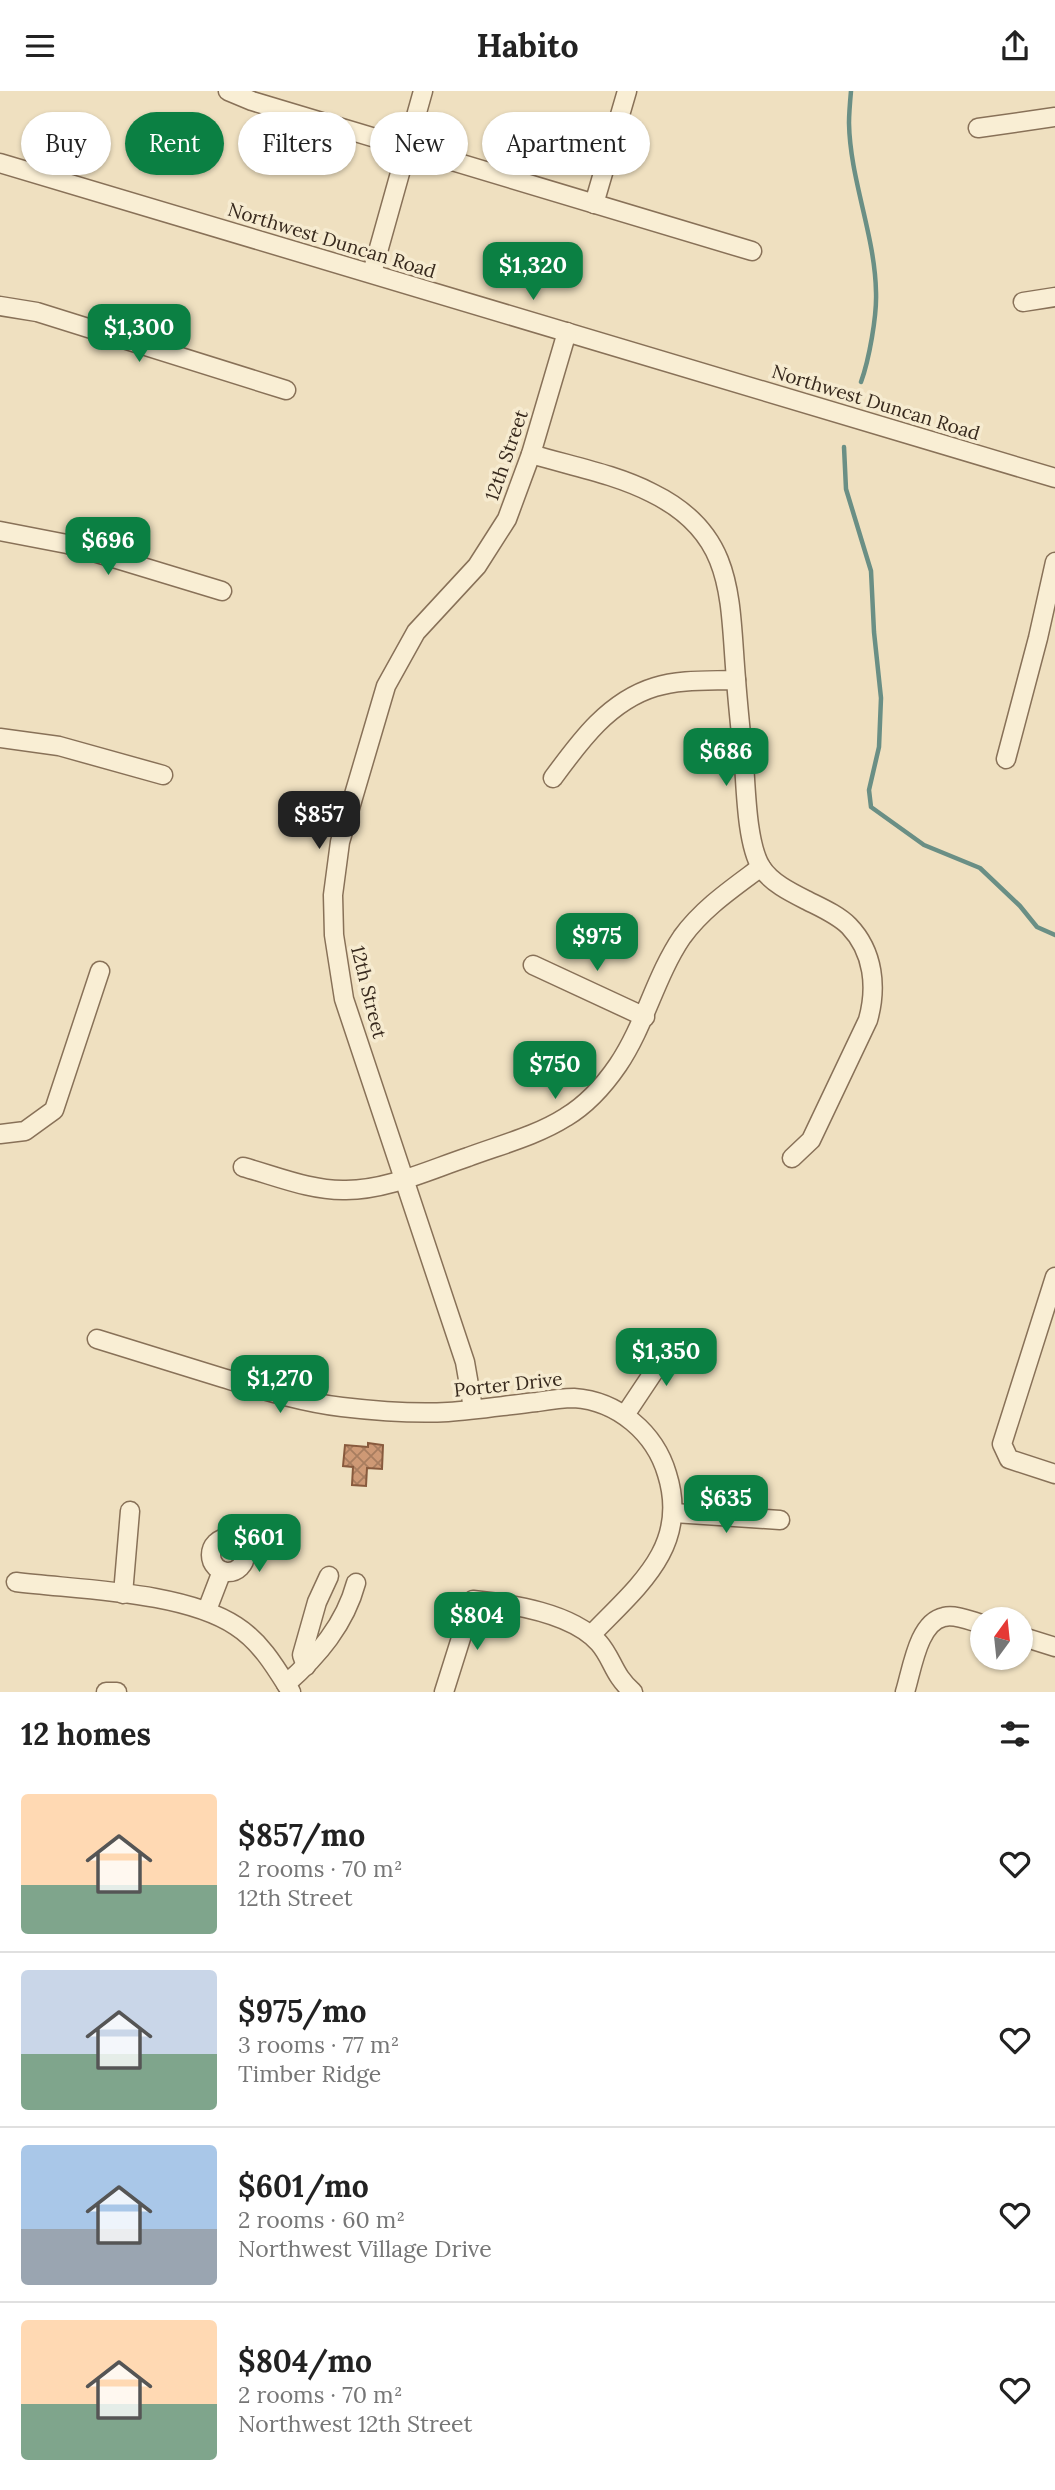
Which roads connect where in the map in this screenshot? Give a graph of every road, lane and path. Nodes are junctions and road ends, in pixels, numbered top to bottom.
1 (228, 91) edge
2 (423, 91) edge
3 (627, 91) edge
4 (416, 112) edge
5 (1055, 117) edge
6 (978, 128) dead end
7 (370, 137) edge
8 (0, 163) edge
9 (468, 167) edge
10 (398, 175) edge
11 (594, 204) junction
12 (752, 251) dead end
13 (372, 273) junction
14 (1055, 297) edge
15 (1023, 302) dead end
16 (0, 306) edge
17 (567, 332) junction
18 (286, 390) dead end
19 (531, 454) junction
20 (1055, 478) edge
21 (0, 530) edge
22 (1055, 562) edge
23 (222, 591) dead end
24 (736, 680) junction
25 (0, 739) edge
26 (1006, 759) dead end
27 (163, 775) dead end
28 (553, 778) dead end
29 (761, 867) junction
30 (533, 965) dead end
31 (100, 971) dead end
32 (645, 1017) junction
33 (0, 1135) edge
34 (792, 1158) dead end
35 (243, 1167) dead end
36 (403, 1179) junction
37 (1055, 1277) edge
38 (97, 1339) dead end
39 (675, 1340) dead end
40 (473, 1408) junction
41 (625, 1415) junction
42 (1055, 1474) edge
43 (130, 1511) dead end
44 (674, 1513) junction
45 (780, 1520) dead end
46 (222, 1571) dead end
47 (329, 1576) dead end
48 (16, 1582) dead end
49 (356, 1583) dead end
50 (122, 1594) junction
51 (207, 1610) junction
52 (970, 1621) edge
53 (591, 1635) junction
54 (1033, 1640) edge
55 (1055, 1647) edge
56 (306, 1666) junction
57 (288, 1688) edge
58 (106, 1692) edge
59 (117, 1692) edge
60 (444, 1692) edge
61 (633, 1692) edge
62 (905, 1692) edge

1 - 7 street
2 - 4 street
3 - 11 street
5 - 6 street
8 - 13 street, Northwest Duncan Road
9 - 11 street
10 - 13 street
11 - 12 street
13 - 17 street, Northwest Duncan Road
14 - 15 street
16 - 18 street
17 - 19 street, 12th Street
17 - 20 street, Northwest Duncan Road
19 - 24 street
19 - 36 street, 12th Street
21 - 23 street
22 - 26 street
24 - 28 street
24 - 29 street
25 - 27 street
29 - 32 street
29 - 34 street
30 - 32 street
31 - 33 street
32 - 36 street
35 - 36 street
36 - 40 street, 12th Street
37 - 42 street
38 - 40 street, Porter Drive
39 - 41 street
40 - 41 street, Porter Drive
41 - 44 street, Porter Drive
43 - 50 street
44 - 45 street
44 - 53 street, Porter Drive
46 - 51 street
47 - 56 street
48 - 50 street
49 - 56 street
50 - 51 street
51 - 57 street
52 - 62 street
53 - 60 street
53 - 61 street
54 - 55 street
56 - 57 street
58 - 59 street

